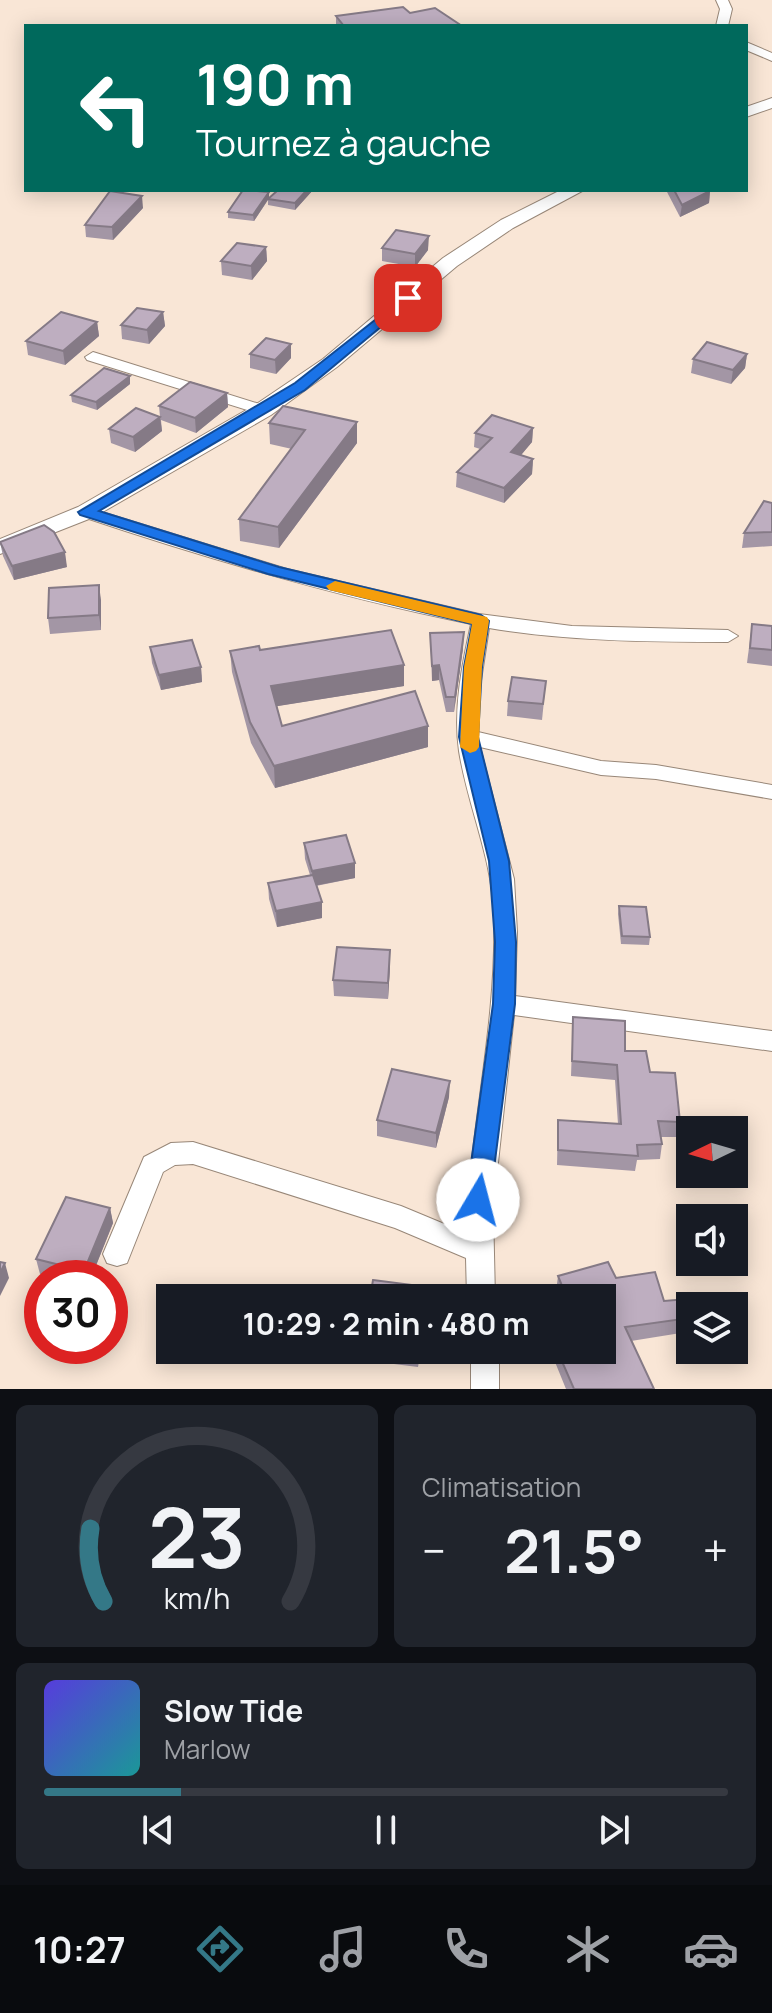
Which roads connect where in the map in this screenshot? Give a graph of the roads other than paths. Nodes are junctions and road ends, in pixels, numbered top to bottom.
1 (722, 0) edge
2 (722, 24) edge
3 (748, 47) edge
4 (772, 57) edge
5 (772, 103) edge
6 (748, 111) edge
7 (571, 192) edge
8 (93, 357) dead end
9 (263, 410) junction
10 (86, 512) junction
11 (0, 547) edge
12 (481, 621) junction
13 (728, 636) dead end
14 (468, 737) junction
15 (772, 792) edge
16 (504, 1004) junction
17 (772, 1041) edge
18 (476, 1250) junction
19 (117, 1254) dead end
20 (480, 1284) edge
21 (485, 1364) edge
22 (485, 1389) edge

1 - 2 street
3 - 4 street
5 - 6 street
7 - 9 street
8 - 9 street
9 - 10 street
10 - 11 street
10 - 12 street
12 - 13 street
12 - 14 street
14 - 15 street
14 - 16 street
16 - 17 street
16 - 18 street
18 - 19 street
18 - 20 street
21 - 22 street

